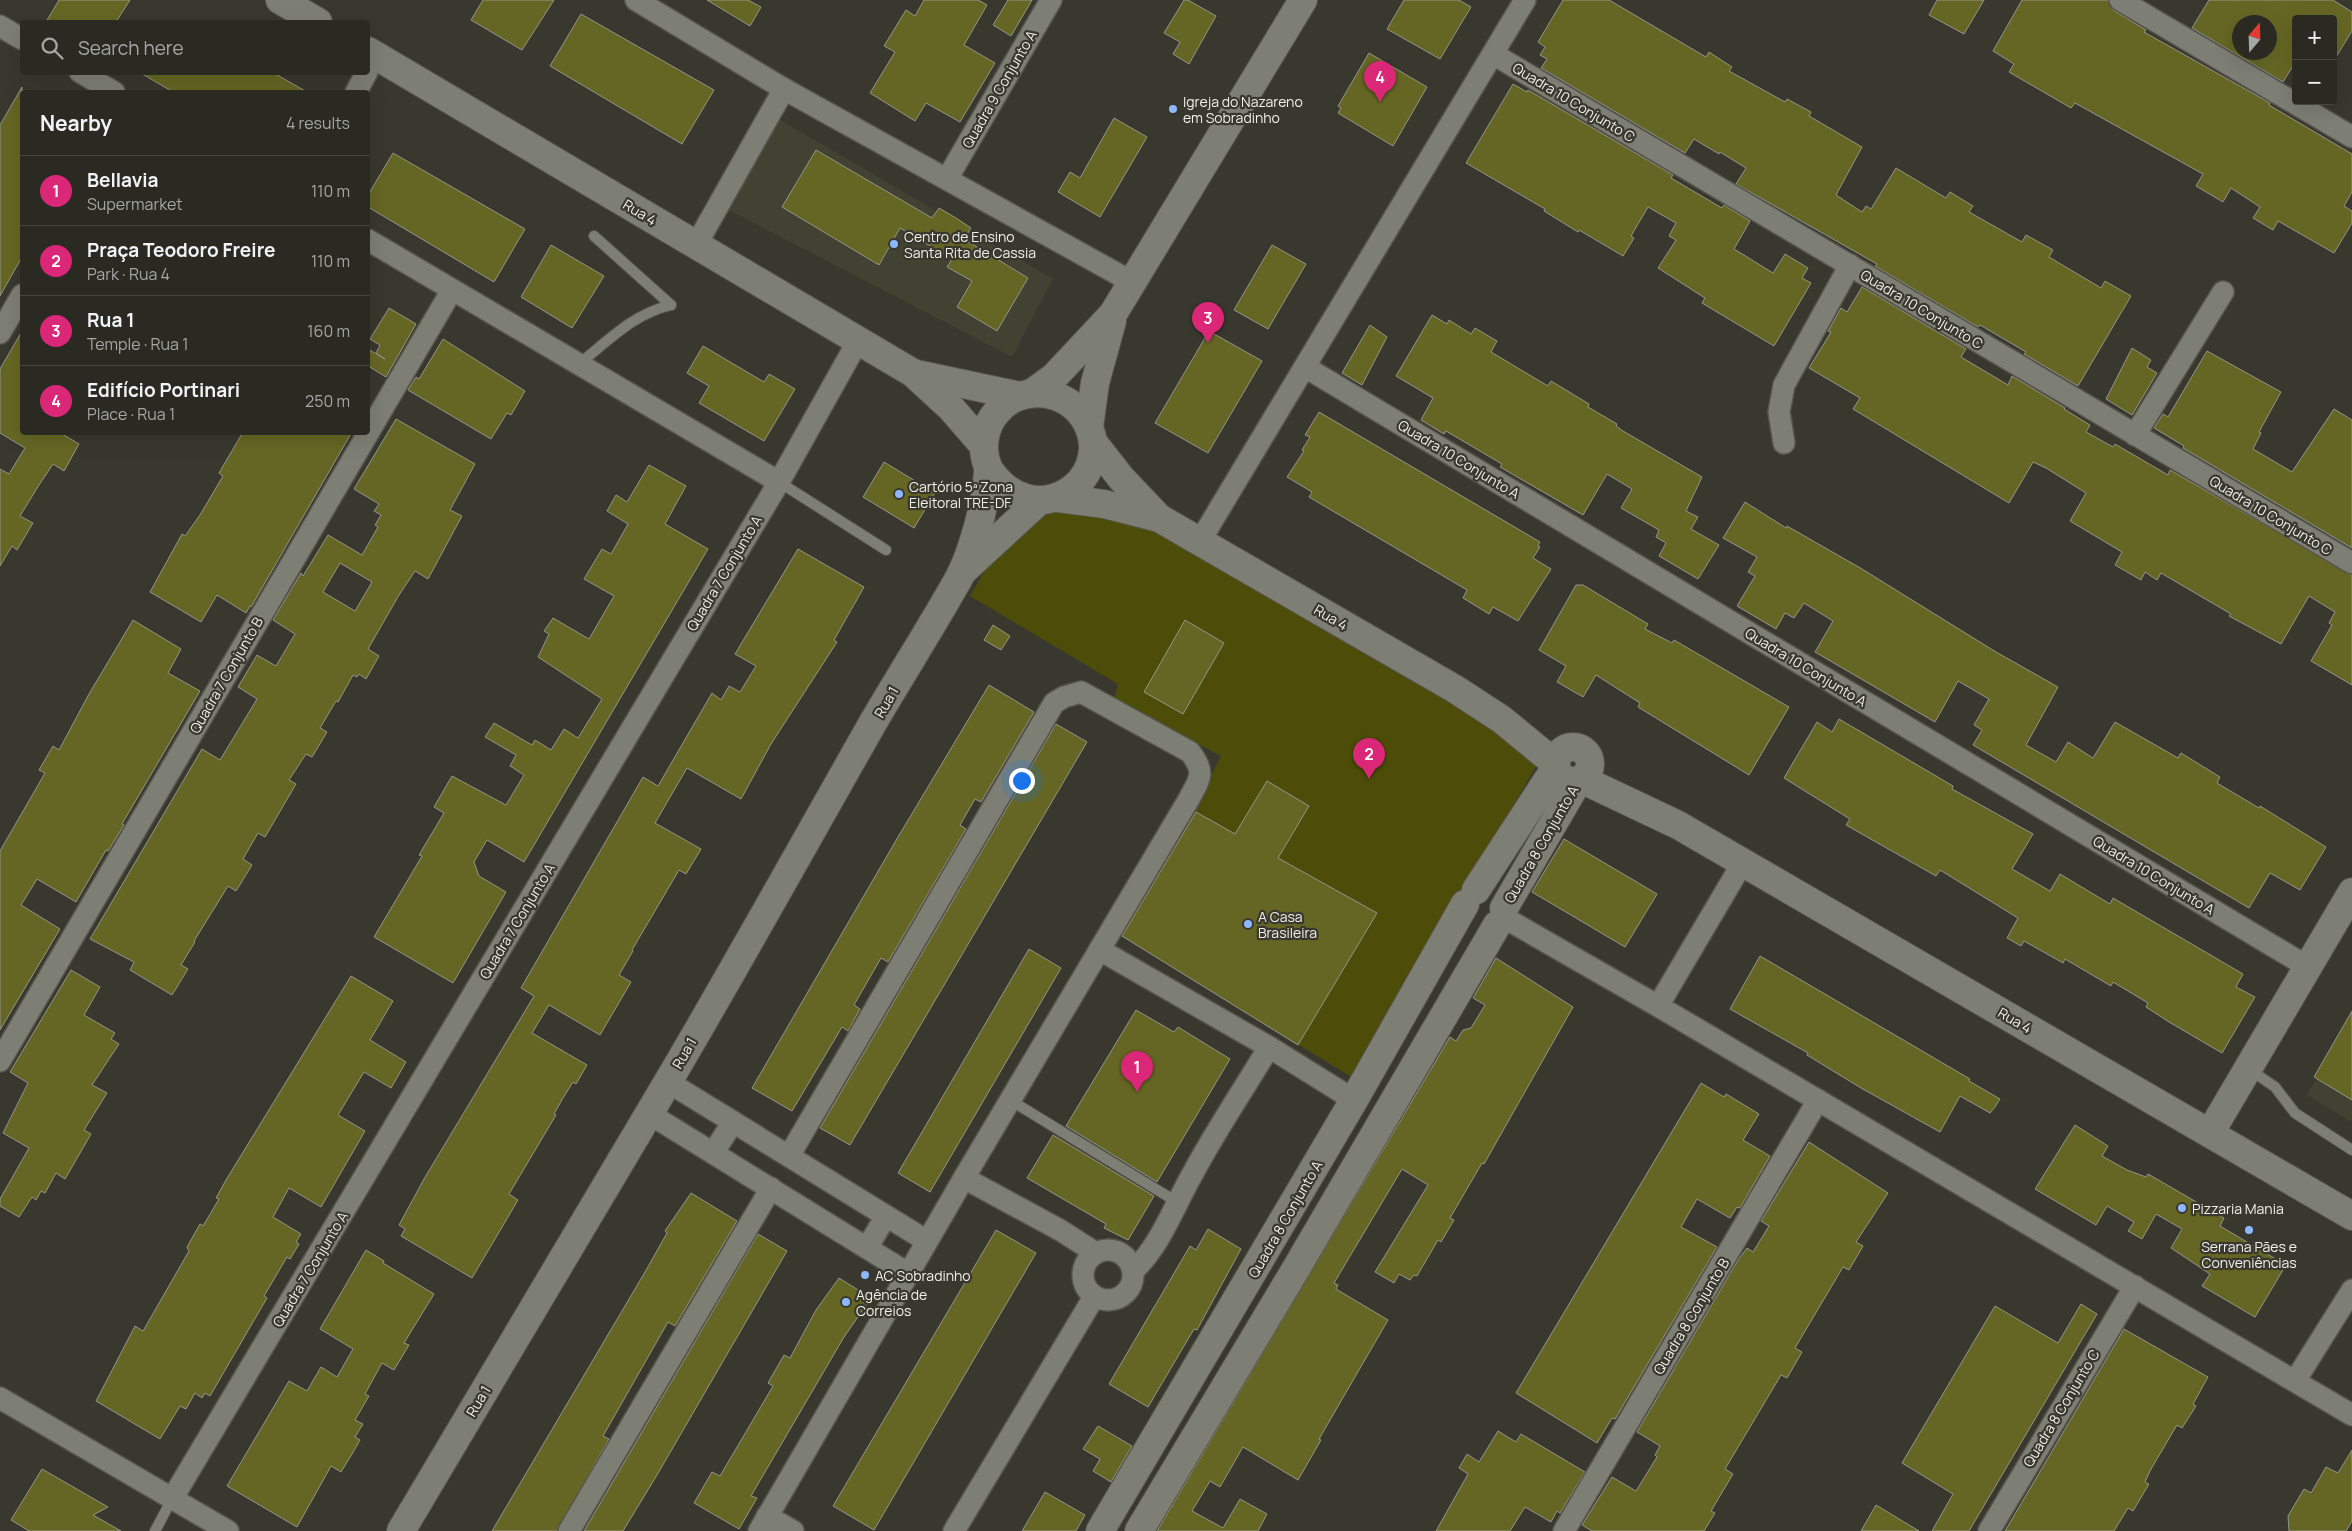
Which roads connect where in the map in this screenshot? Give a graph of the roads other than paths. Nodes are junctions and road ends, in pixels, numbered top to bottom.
1 (280, 0) edge
2 (636, 0) edge
3 (1051, 0) edge
4 (1303, 0) edge
5 (1525, 0) edge
6 (2120, 0) edge
7 (315, 20) edge
8 (0, 26) edge
9 (20, 38) edge
10 (1493, 54) junction
11 (370, 64) edge
12 (85, 75) edge
13 (364, 75) edge
14 (784, 89) junction
15 (111, 90) edge
16 (357, 90) edge
17 (2352, 137) edge
18 (947, 179) junction
19 (594, 236) dead end
20 (370, 241) edge
21 (696, 245) junction
22 (1850, 266) junction
23 (1132, 282) junction
24 (452, 290) junction
25 (2224, 292) dead end
26 (20, 298) edge
27 (1114, 314) junction
28 (0, 333) edge
29 (858, 341) junction
30 (579, 364) junction
31 (1305, 367) junction
32 (912, 373) junction
33 (1026, 394) junction
34 (370, 430) edge
35 (1091, 434) junction
36 (367, 435) edge
37 (2135, 435) junction
38 (1784, 443) dead end
39 (986, 457) junction
40 (779, 482) junction
41 (1048, 499) junction
42 (1159, 518) junction
43 (1200, 541) junction
44 (886, 550) dead end
45 (2352, 564) edge
46 (962, 572) junction
47 (1571, 767) junction
48 (1743, 862) junction
49 (2352, 892) edge
50 (1470, 897) junction
51 (1501, 917) junction
52 (1100, 950) junction
53 (2308, 967) junction
54 (1658, 1006) junction
55 (1268, 1048) junction
56 (0, 1061) edge
57 (2248, 1068) junction
58 (668, 1082) junction
59 (1010, 1100) junction
60 (1354, 1100) junction
61 (1818, 1100) junction
62 (648, 1113) junction
63 (733, 1122) junction
64 (2210, 1133) junction
65 (2352, 1150) edge
66 (713, 1153) junction
67 (788, 1156) junction
68 (964, 1178) junction
69 (771, 1188) junction
70 (1177, 1202) junction
71 (886, 1216) junction
72 (2352, 1216) edge
73 (927, 1241) junction
74 (867, 1248) junction
75 (1266, 1250) junction
76 (1096, 1253) junction
77 (1297, 1266) junction
78 (1132, 1270) junction
79 (909, 1274) junction
80 (1245, 1286) junction
81 (2135, 1286) junction
82 (2352, 1290) edge
83 (1094, 1297) junction
84 (1276, 1302) junction
85 (2296, 1381) junction
86 (2, 1405) edge
87 (2352, 1415) edge
88 (172, 1499) junction
89 (763, 1524) edge
90 (155, 1531) edge
91 (228, 1531) edge
92 (401, 1531) edge
93 (569, 1531) edge
94 (793, 1531) edge
95 (954, 1531) edge
96 (1100, 1531) edge
97 (1139, 1531) edge
98 (1564, 1531) edge
99 (1989, 1531) edge

1 - 7 street
2 - 14 street
3 - 18 street, Quadra 9 Conjunto A
4 - 23 street
5 - 10 street
6 - 17 street
8 - 9 street
10 - 22 street, Quadra 10 Conjunto C
10 - 31 street
11 - 21 street, Rua 4
12 - 15 street
13 - 16 street
14 - 18 street
14 - 21 street
18 - 23 street
19 - 30 lane
20 - 24 street
21 - 29 street, Rua 4
22 - 37 street, Quadra 10 Conjunto C
22 - 38 street
23 - 27 street
24 - 30 street
24 - 34 street, Quadra 7 Conjunto B
25 - 37 street
26 - 28 street
27 - 33 street
27 - 35 street
29 - 32 street, Rua 4
29 - 40 street, Quadra 7 Conjunto A
30 - 40 street
31 - 43 street
31 - 53 street, Quadra 10 Conjunto A
32 - 33 street
32 - 39 street
33 - 35 street
33 - 39 street
35 - 41 street
35 - 42 street
36 - 56 street, Quadra 7 Conjunto B
37 - 45 street, Quadra 10 Conjunto C
39 - 41 street
39 - 46 street
40 - 44 lane
40 - 88 street, Quadra 7 Conjunto A
41 - 42 street
41 - 46 street
42 - 43 street, Rua 4
43 - 47 street, Rua 4
46 - 58 street, Rua 1
47 - 48 street, Rua 4
47 - 50 street, Quadra 8 Conjunto A
47 - 51 street, Quadra 8 Conjunto A
48 - 54 street
48 - 64 street, Rua 4
49 - 53 street
50 - 51 street
50 - 60 street, Quadra 8 Conjunto A
51 - 54 street
51 - 77 street, Quadra 8 Conjunto A
52 - 55 street
52 - 59 street
52 - 67 street
53 - 57 street
54 - 61 street
55 - 60 street
55 - 70 street
57 - 64 street
57 - 65 lane
58 - 62 street, Rua 1
58 - 63 street
59 - 68 street
59 - 70 lane
60 - 75 street, Quadra 8 Conjunto A
61 - 81 street
61 - 98 street, Quadra 8 Conjunto B
62 - 66 street
62 - 92 street, Rua 1
63 - 66 street
63 - 67 street
64 - 72 street, Rua 4
66 - 69 street
67 - 71 street
68 - 73 street
68 - 76 street
69 - 74 street
69 - 93 street
70 - 78 street
71 - 73 street
71 - 74 street
73 - 79 street
74 - 79 street
75 - 77 street
75 - 80 street, Quadra 8 Conjunto A
76 - 78 street
76 - 83 street
77 - 84 street, Quadra 8 Conjunto A
78 - 83 street
79 - 89 street
80 - 84 street
80 - 96 street, Quadra 8 Conjunto A
81 - 85 street
81 - 99 street, Quadra 8 Conjunto C
82 - 85 street
83 - 95 street
84 - 97 street, Quadra 8 Conjunto A
85 - 87 street
86 - 88 street
88 - 90 lane
88 - 91 street
89 - 94 street

